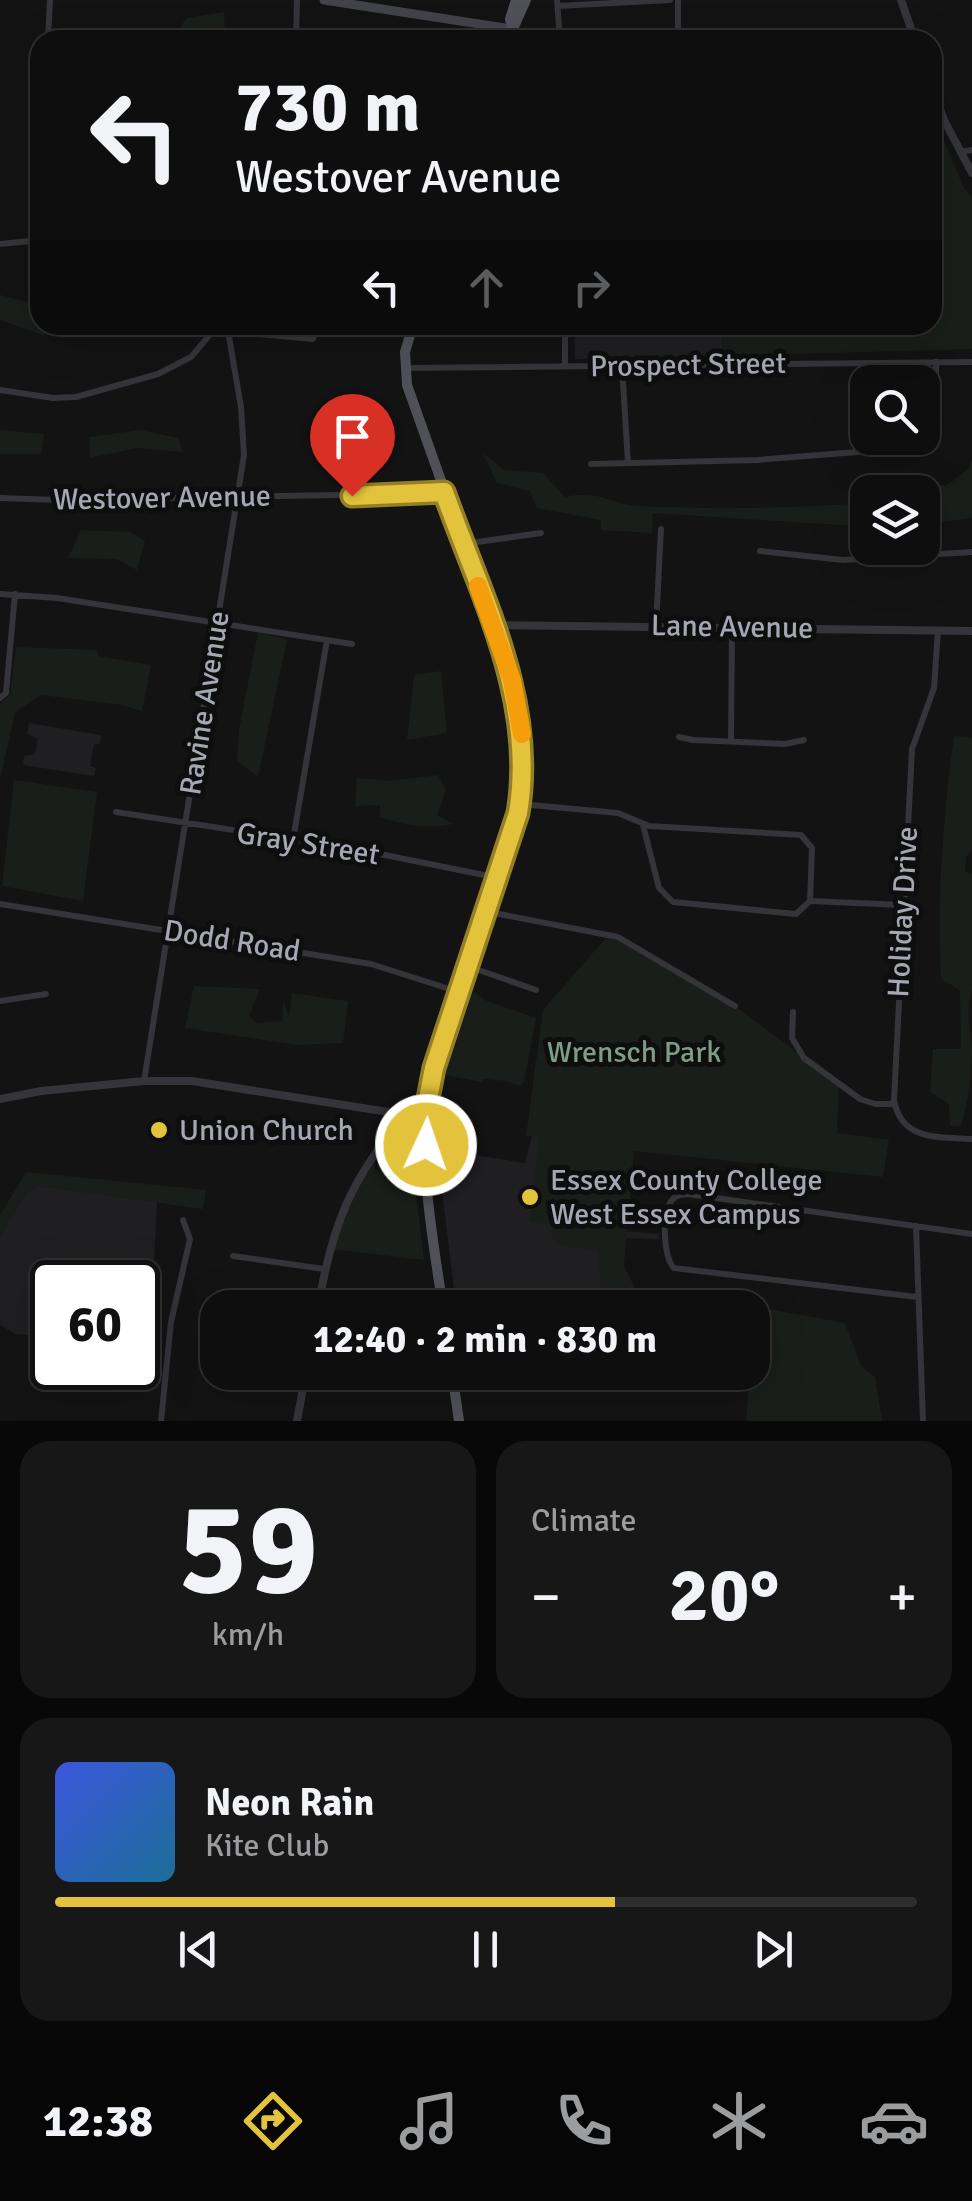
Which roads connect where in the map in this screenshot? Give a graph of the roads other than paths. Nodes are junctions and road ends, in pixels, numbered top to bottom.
1 (50, 0) edge
2 (297, 0) edge
3 (324, 0) edge
4 (516, 0) edge
5 (526, 0) edge
6 (670, 0) edge
7 (678, 0) edge
8 (901, 0) edge
9 (558, 3) edge
10 (48, 30) edge
11 (296, 30) edge
12 (488, 30) edge
13 (510, 30) edge
14 (513, 30) edge
15 (559, 30) edge
16 (678, 30) edge
17 (912, 30) edge
18 (942, 115) edge
19 (944, 120) joint
20 (972, 150) edge
21 (960, 152) junction
22 (972, 173) edge
23 (30, 241) edge
24 (0, 244) edge
25 (210, 335) edge
26 (228, 335) edge
27 (282, 335) edge
28 (314, 335) edge
29 (411, 335) edge
30 (565, 335) edge
31 (936, 362) junction
32 (972, 362) edge
33 (565, 366) junction
34 (622, 366) junction
35 (405, 368) junction
36 (0, 390) edge
37 (592, 464) dead end
38 (628, 464) junction
39 (444, 492) junction
40 (0, 498) edge
41 (238, 498) junction
42 (661, 529) dead end
43 (541, 533) dead end
44 (463, 544) junction
45 (760, 551) dead end
46 (972, 552) edge
47 (0, 594) edge
48 (15, 594) junction
49 (217, 625) junction
50 (492, 625) junction
51 (656, 626) junction
52 (732, 627) junction
53 (938, 630) junction
54 (972, 631) edge
55 (326, 640) junction
56 (352, 644) dead end
57 (2, 698) edge
58 (679, 737) dead end
59 (804, 740) dead end
60 (731, 741) junction
61 (520, 804) junction
62 (116, 812) dead end
63 (186, 824) junction
64 (643, 824) junction
65 (292, 840) junction
66 (499, 878) junction
67 (810, 901) junction
68 (0, 904) edge
69 (903, 905) junction
70 (488, 911) junction
71 (167, 930) junction
72 (469, 966) junction
73 (536, 990) dead end
74 (460, 992) junction
75 (46, 994) dead end
76 (0, 1001) edge
77 (735, 1006) dead end
78 (793, 1012) dead end
79 (144, 1080) junction
80 (0, 1098) edge
81 (895, 1104) junction
82 (407, 1113) junction
83 (426, 1118) junction
84 (972, 1140) edge
85 (183, 1220) dead end
86 (916, 1226) junction
87 (972, 1234) edge
88 (233, 1256) dead end
89 (324, 1269) junction
90 (321, 1290) edge
91 (441, 1290) edge
92 (917, 1297) junction
93 (303, 1390) edge
94 (455, 1390) edge
95 (160, 1421) edge
96 (297, 1421) edge
97 (459, 1421) edge
98 (923, 1421) edge

1 - 10 street
2 - 11 street
3 - 12 main road
4 - 13 main road
5 - 14 main road
6 - 9 street
7 - 16 street
8 - 17 street
9 - 15 street
18 - 19 street
19 - 21 street
20 - 21 street
21 - 22 street
23 - 24 street
25 - 36 street
26 - 41 street, Ravine Avenue
27 - 28 street
29 - 35 main road
30 - 33 street
31 - 32 street, Prospect Street
31 - 34 street, Prospect Street
31 - 38 street
33 - 34 street, Prospect Street
33 - 35 street, Prospect Street
34 - 38 street
35 - 39 main road
37 - 38 street
39 - 41 street, Westover Avenue
39 - 44 main road
40 - 41 street, Westover Avenue
41 - 49 street, Ravine Avenue
42 - 51 street
43 - 44 street
44 - 50 main road
45 - 46 street
47 - 48 street
48 - 49 street
48 - 57 street
49 - 55 street
49 - 63 street, Ravine Avenue
50 - 51 street, Lane Avenue
50 - 61 main road
51 - 52 street, Lane Avenue
52 - 53 street, Lane Avenue
52 - 60 street
53 - 54 street, Lane Avenue
53 - 69 street, Holiday Drive
55 - 56 street
55 - 65 street
58 - 60 street
59 - 60 street
61 - 64 street
61 - 66 main road
62 - 63 street, Gray Street
63 - 65 street, Gray Street
63 - 71 street, Ravine Avenue
64 - 67 street
64 - 67 street
65 - 66 street, Gray Street
66 - 70 main road
67 - 69 street
68 - 71 street, Dodd Road
69 - 81 street, Holiday Drive
70 - 72 main road
70 - 77 street
71 - 74 street, Dodd Road
71 - 79 street, Ravine Avenue
72 - 73 street
72 - 74 main road
74 - 83 main road
75 - 76 street
78 - 81 street
79 - 80 street
79 - 82 street
81 - 84 street
82 - 83 street
82 - 89 street
83 - 91 main road
85 - 95 street
86 - 87 street
86 - 92 street
86 - 92 street
88 - 89 street
89 - 90 street
92 - 98 street
93 - 96 street
94 - 97 main road

